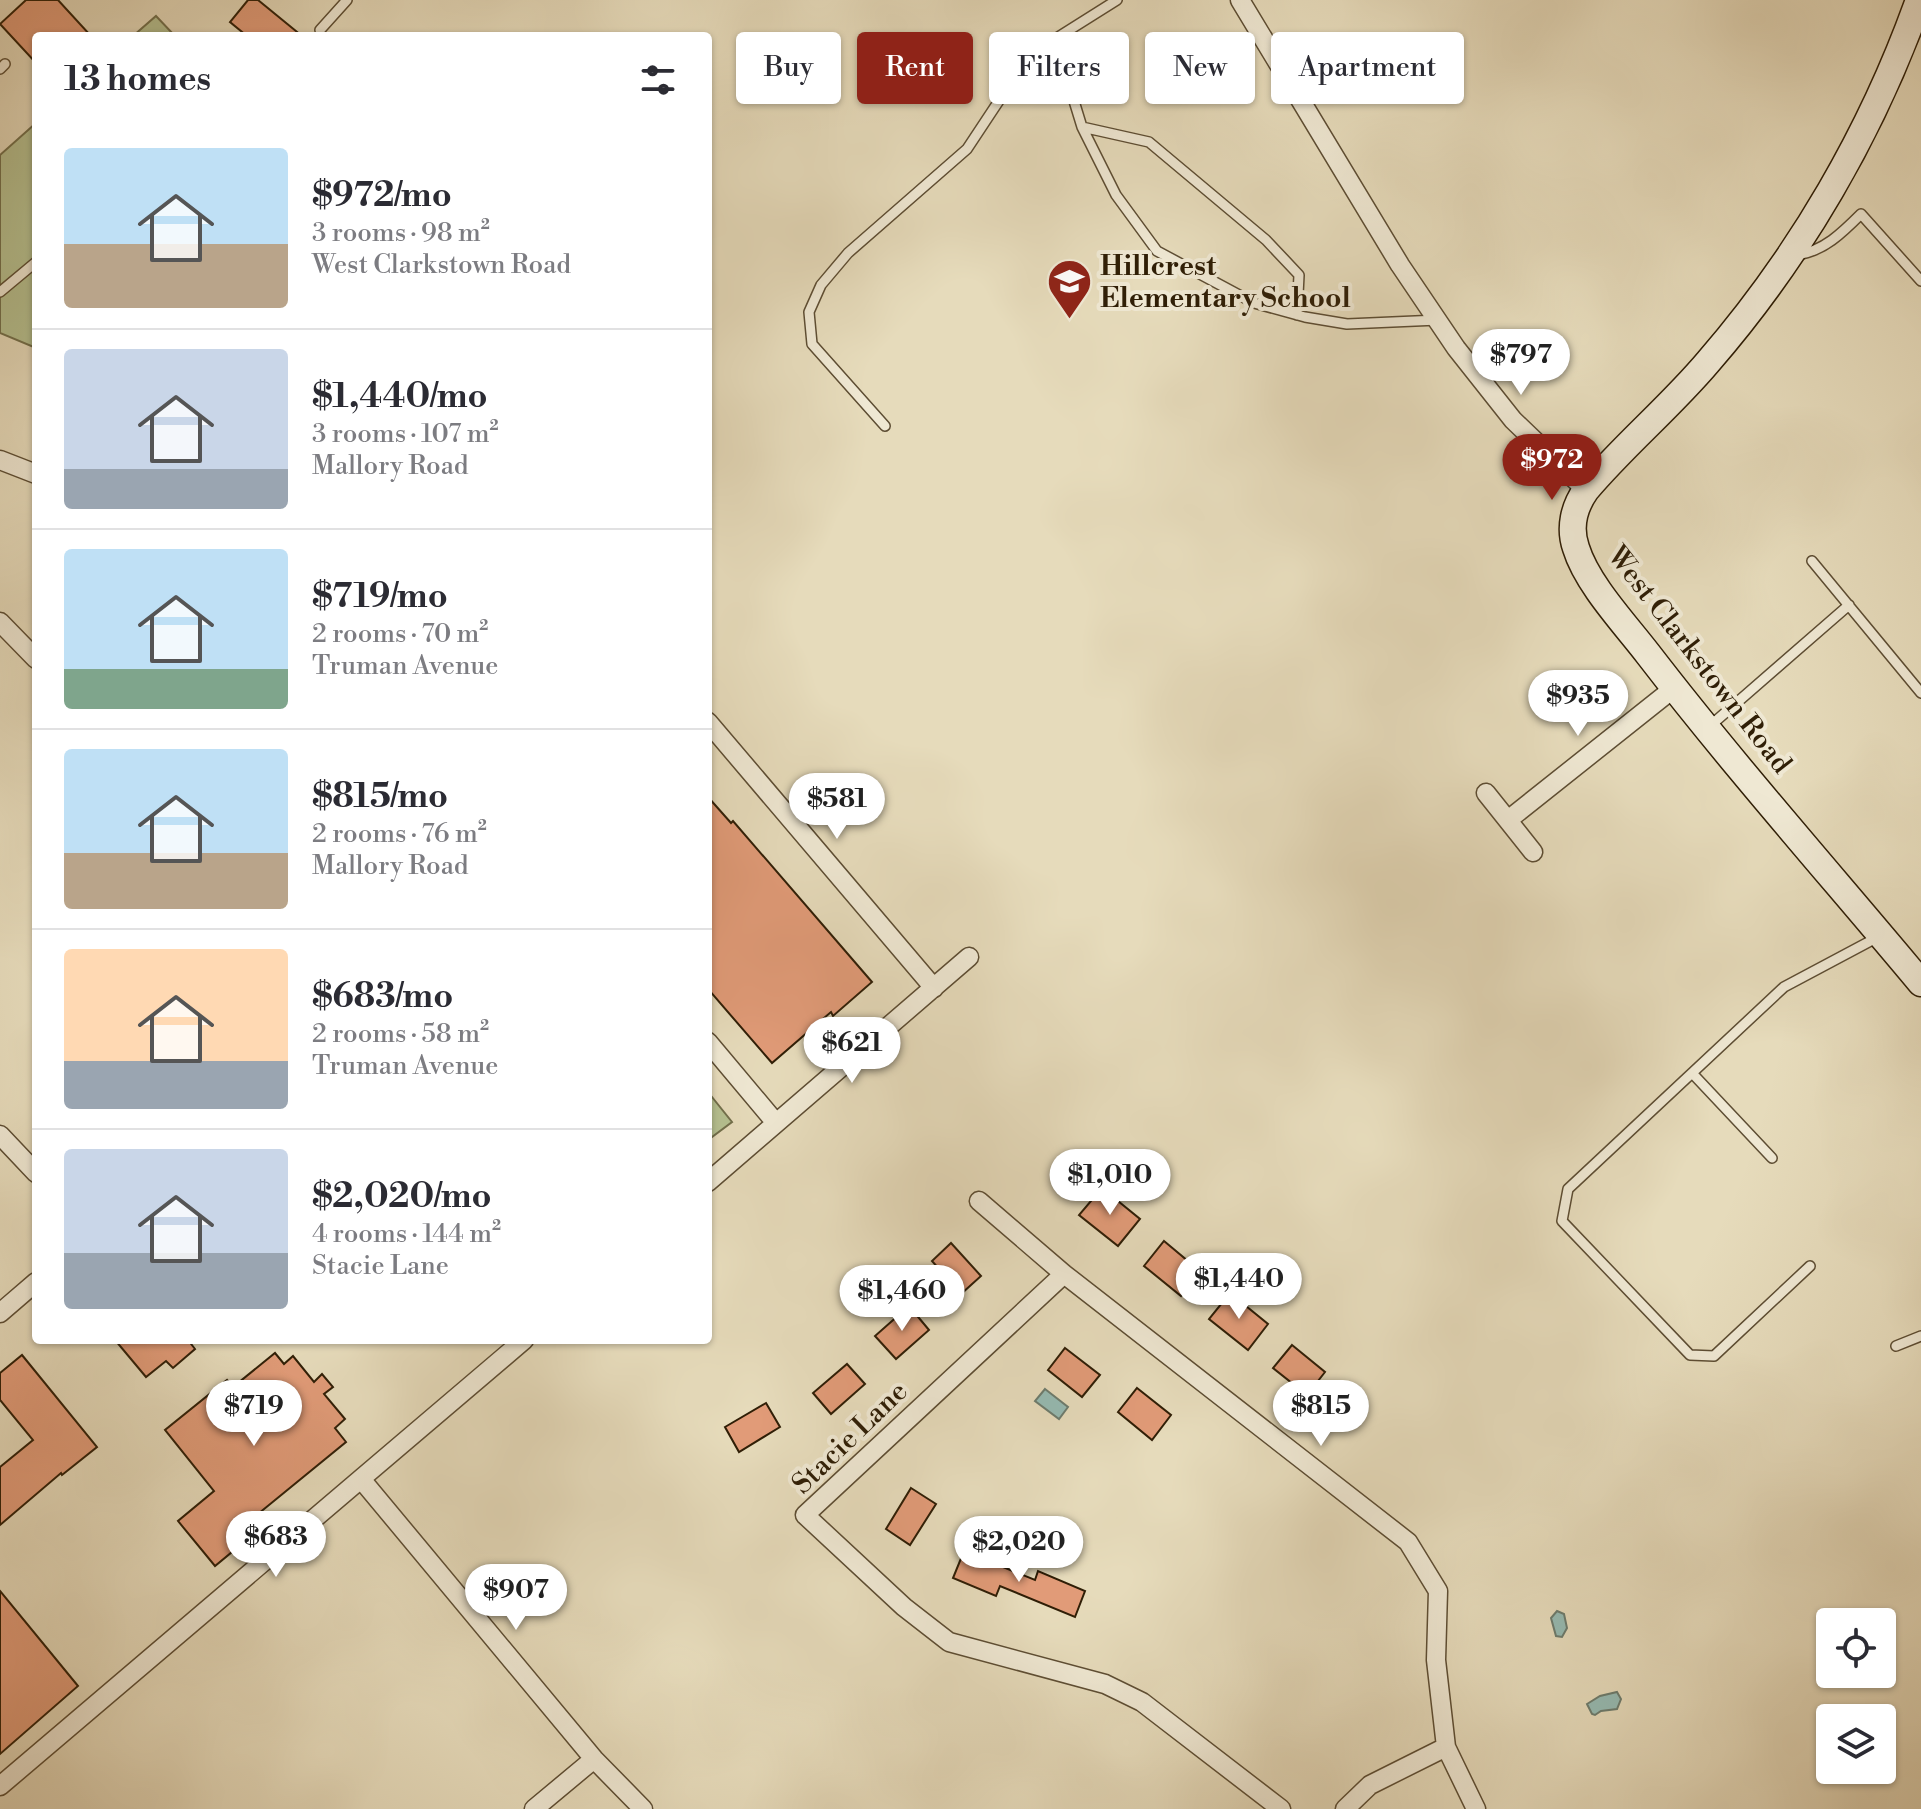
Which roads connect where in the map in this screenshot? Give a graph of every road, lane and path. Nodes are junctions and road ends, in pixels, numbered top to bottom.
1 (347, 0) edge
2 (1117, 0) edge
3 (1240, 0) edge
4 (1919, 0) edge
5 (320, 30) dead end
6 (1066, 32) edge
7 (997, 104) edge
8 (1075, 104) edge
9 (1082, 127) junction
10 (1790, 256) junction
11 (32, 265) edge
12 (1921, 281) edge
13 (0, 292) edge
14 (1297, 315) junction
15 (1438, 320) junction
16 (885, 426) dead end
17 (0, 460) edge
18 (32, 472) edge
19 (1586, 490) junction
20 (1812, 561) dead end
21 (1849, 605) junction
22 (0, 622) edge
23 (32, 655) edge
24 (1674, 688) junction
25 (1921, 693) edge
26 (712, 727) edge
27 (1707, 728) junction
28 (1486, 793) dead end
29 (1508, 820) junction
30 (1533, 852) dead end
31 (1881, 935) junction
32 (969, 957) dead end
33 (1921, 983) edge
34 (934, 988) junction
35 (712, 1047) edge
36 (1692, 1073) junction
37 (776, 1123) junction
38 (0, 1135) edge
39 (1772, 1158) dead end
40 (32, 1169) edge
41 (712, 1179) edge
42 (979, 1201) dead end
43 (1810, 1266) dead end
44 (1064, 1274) junction
45 (32, 1285) edge
46 (0, 1313) edge
47 (1921, 1336) edge
48 (519, 1344) edge
49 (1896, 1346) dead end
50 (361, 1479) junction
51 (1446, 1747) junction
52 (594, 1759) junction
53 (0, 1786) edge
54 (534, 1809) edge
55 (643, 1809) edge
56 (1281, 1809) edge
57 (1345, 1809) edge
58 (1476, 1809) edge

1 - 5 lane
2 - 6 lane
3 - 15 street
4 - 10 street, West Clarkstown Road
7 - 16 lane
8 - 9 lane
9 - 14 lane
9 - 14 lane
10 - 12 lane
10 - 19 street, West Clarkstown Road
11 - 13 lane
14 - 15 lane
15 - 19 street
17 - 18 street
19 - 24 street, West Clarkstown Road
20 - 21 lane
21 - 25 lane
21 - 27 lane
22 - 23 street
24 - 27 street, West Clarkstown Road
24 - 29 street
26 - 34 street
27 - 31 street, West Clarkstown Road
28 - 29 street
29 - 30 street
31 - 33 street, West Clarkstown Road
31 - 36 lane
32 - 34 street
34 - 37 street
35 - 37 street
36 - 39 lane
36 - 43 lane
37 - 41 street
38 - 40 street
42 - 44 street
44 - 51 street
44 - 56 street, Stacie Lane
45 - 46 street
47 - 49 lane
48 - 50 street
50 - 52 street
50 - 53 street
51 - 57 street
51 - 58 street
52 - 54 street
52 - 55 street

